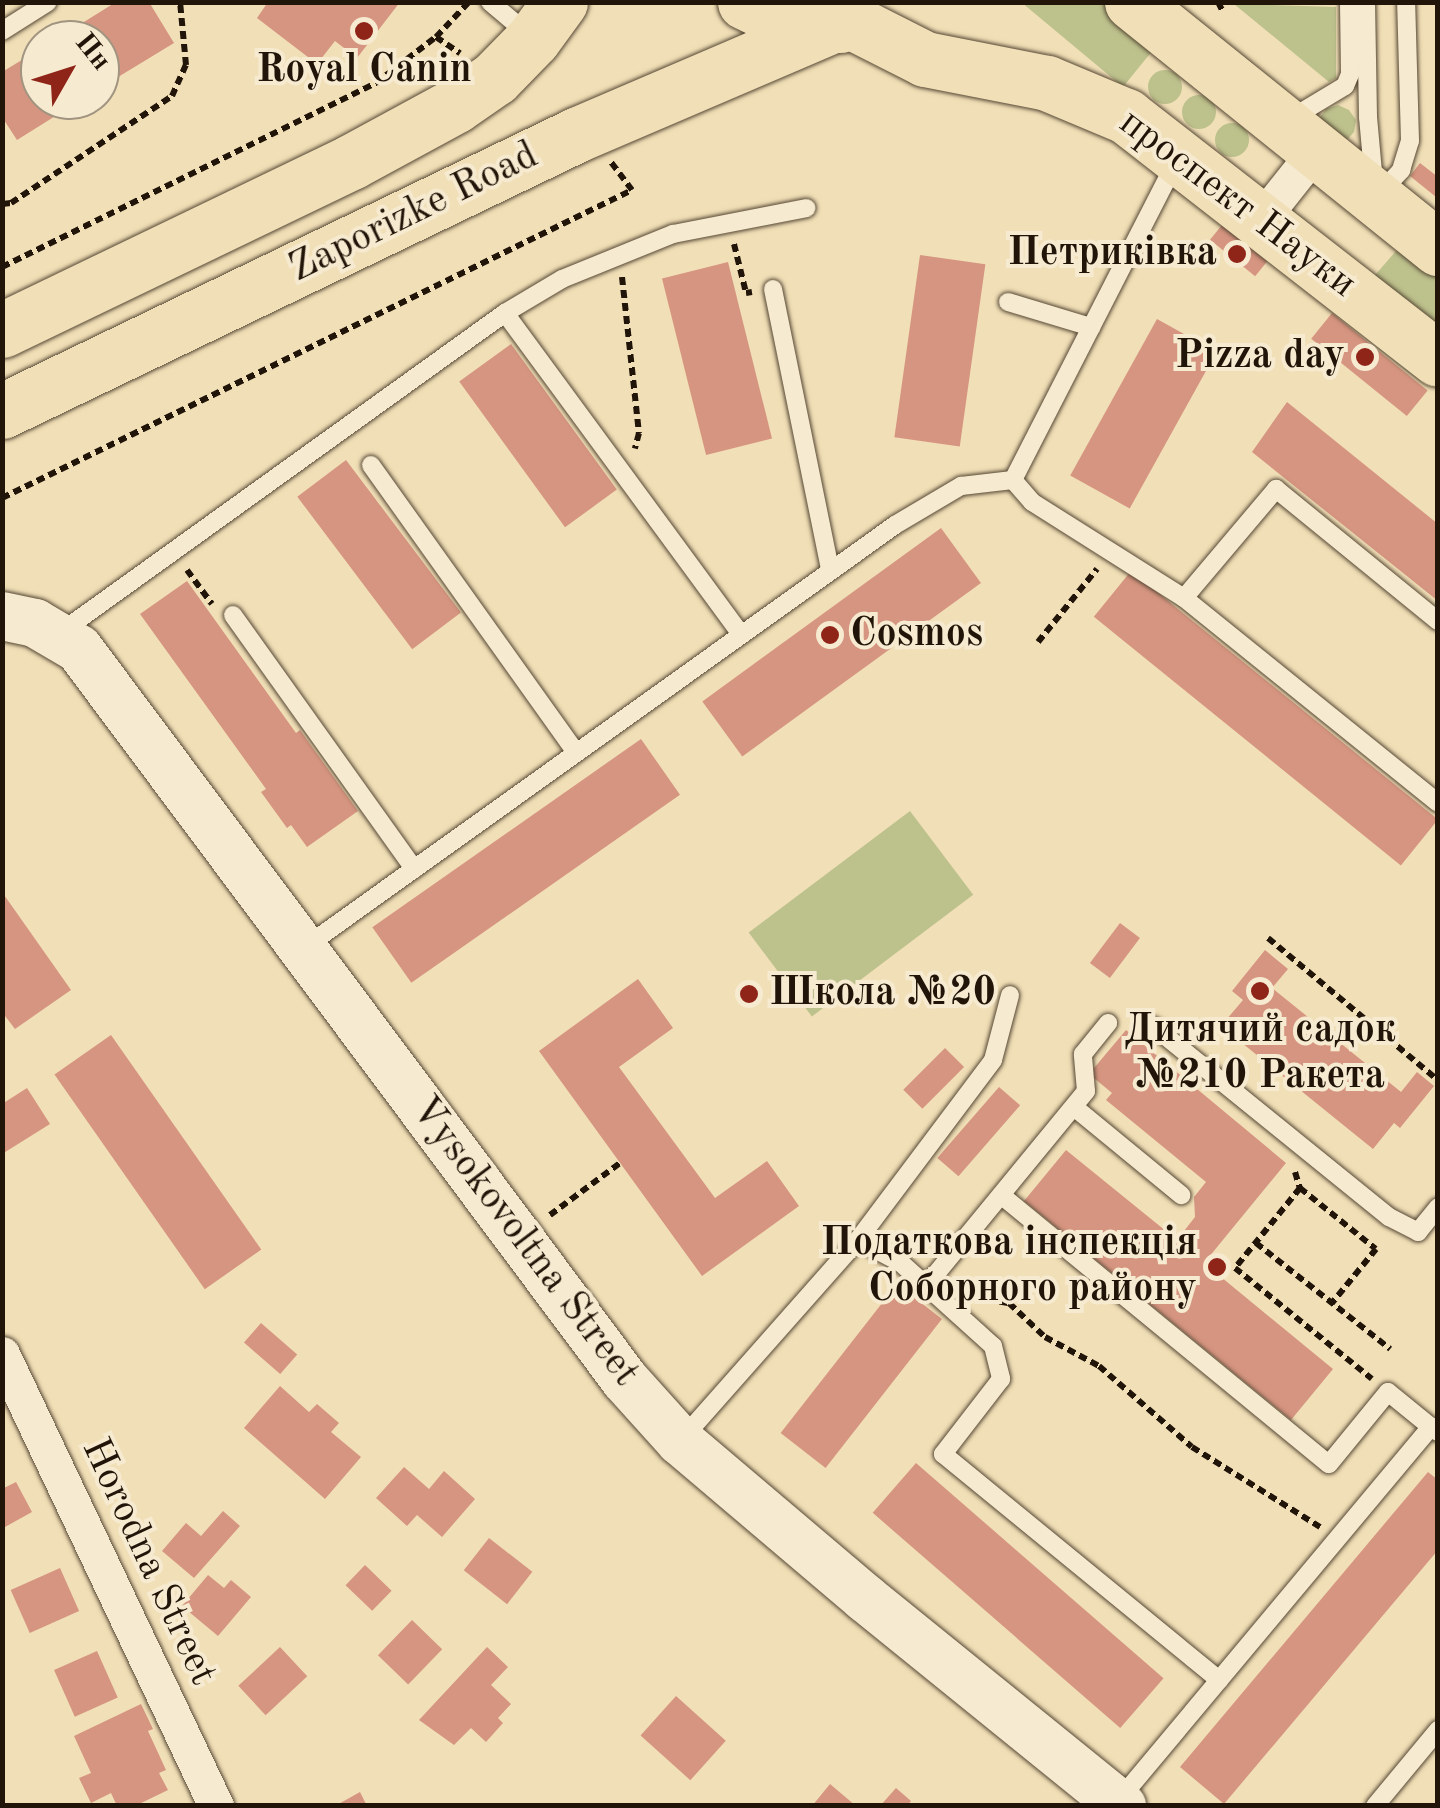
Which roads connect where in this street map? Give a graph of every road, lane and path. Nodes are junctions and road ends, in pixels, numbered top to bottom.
1 (48, 2) edge
2 (180, 2) edge
3 (469, 2) edge
4 (490, 2) edge
5 (745, 2) edge
6 (1132, 2) edge
7 (1218, 2) edge
8 (1349, 2) edge
9 (1366, 2) edge
10 (1406, 2) edge
11 (1223, 12) dead end
12 (860, 17) edge
13 (547, 21) edge
14 (2, 31) edge
15 (436, 37) junction
16 (461, 54) dead end
17 (1299, 137) junction
18 (1180, 155) junction
19 (610, 161) dead end
20 (1376, 198) junction
21 (2, 204) edge
22 (807, 208) dead end
23 (1262, 218) junction
24 (729, 223) junction
25 (1438, 248) edge
26 (620, 256) junction
27 (2, 268) edge
28 (772, 289) joint
29 (1008, 302) dead end
30 (505, 313) junction
31 (1091, 327) junction
32 (2, 330) edge
33 (1438, 359) edge
34 (2, 411) edge
35 (371, 466) dead end
36 (628, 480) junction
37 (1012, 480) junction
38 (2, 498) edge
39 (1112, 550) junction
40 (174, 554) junction
41 (830, 569) junction
42 (1184, 598) junction
43 (233, 615) joint
44 (2, 616) edge
45 (1438, 621) edge
46 (59, 633) junction
47 (740, 633) junction
48 (1038, 642) dead end
49 (576, 752) junction
50 (1438, 803) edge
51 (414, 869) junction
52 (1268, 938) dead end
53 (302, 949) junction
54 (1010, 995) dead end
55 (1108, 1023) dead end
56 (1153, 1026) dead end
57 (1438, 1080) edge
58 (1074, 1107) junction
59 (620, 1164) dead end
60 (1181, 1194) dead end
61 (1002, 1195) junction
62 (1438, 1207) edge
63 (520, 1236) junction
64 (858, 1240) junction
65 (1256, 1243) junction
66 (926, 1286) junction
67 (1332, 1303) junction
68 (950, 1307) junction
69 (1390, 1349) dead end
70 (2, 1354) edge
71 (1388, 1392) junction
72 (1434, 1430) edge
73 (680, 1441) junction
74 (1337, 1539) junction
75 (1218, 1680) junction
76 (1438, 1730) edge
77 (1120, 1804) edge
78 (216, 1806) edge
79 (1375, 1806) edge

1 - 14 lane
2 - 21 path
3 - 15 path
4 - 13 lane
5 - 12 main road, проспект Науки
6 - 17 main road
7 - 11 path
8 - 17 lane
9 - 20 lane
10 - 20 lane
12 - 18 main road, проспект Науки
12 - 34 main road, Zaporizke Road
13 - 32 main road, Zaporizke Road
15 - 16 path
15 - 27 path
17 - 20 main road
17 - 23 street
18 - 23 main road, проспект Науки
18 - 31 lane
19 - 38 path
20 - 25 main road
22 - 24 lane
23 - 33 main road, проспект Науки
24 - 26 lane
24 - 28 path
26 - 30 lane
26 - 36 path
28 - 41 lane
29 - 31 lane
30 - 36 lane
30 - 40 lane
31 - 37 lane
35 - 49 lane
36 - 47 lane
37 - 39 lane
37 - 41 lane
39 - 42 lane
39 - 48 path
40 - 43 path
40 - 46 lane
41 - 47 lane
42 - 45 lane
42 - 50 lane
43 - 51 lane
44 - 46 main road, Vysokovoltna Street
46 - 53 main road, Vysokovoltna Street
47 - 49 lane
49 - 51 lane
51 - 53 lane
52 - 57 path
53 - 63 main road, Vysokovoltna Street
54 - 64 lane
55 - 58 lane
56 - 62 lane
58 - 60 lane
58 - 61 lane
59 - 63 path
61 - 66 lane
61 - 71 lane
63 - 73 main road, Vysokovoltna Street
64 - 66 lane
64 - 73 lane
65 - 67 path
65 - 67 path
65 - 71 path
66 - 68 lane
67 - 69 path
68 - 74 path
68 - 75 lane
70 - 78 street, Horodna Street
71 - 72 lane
72 - 74 lane
73 - 77 main road, Vysokovoltna Street
74 - 75 lane
75 - 77 lane
76 - 79 lane

